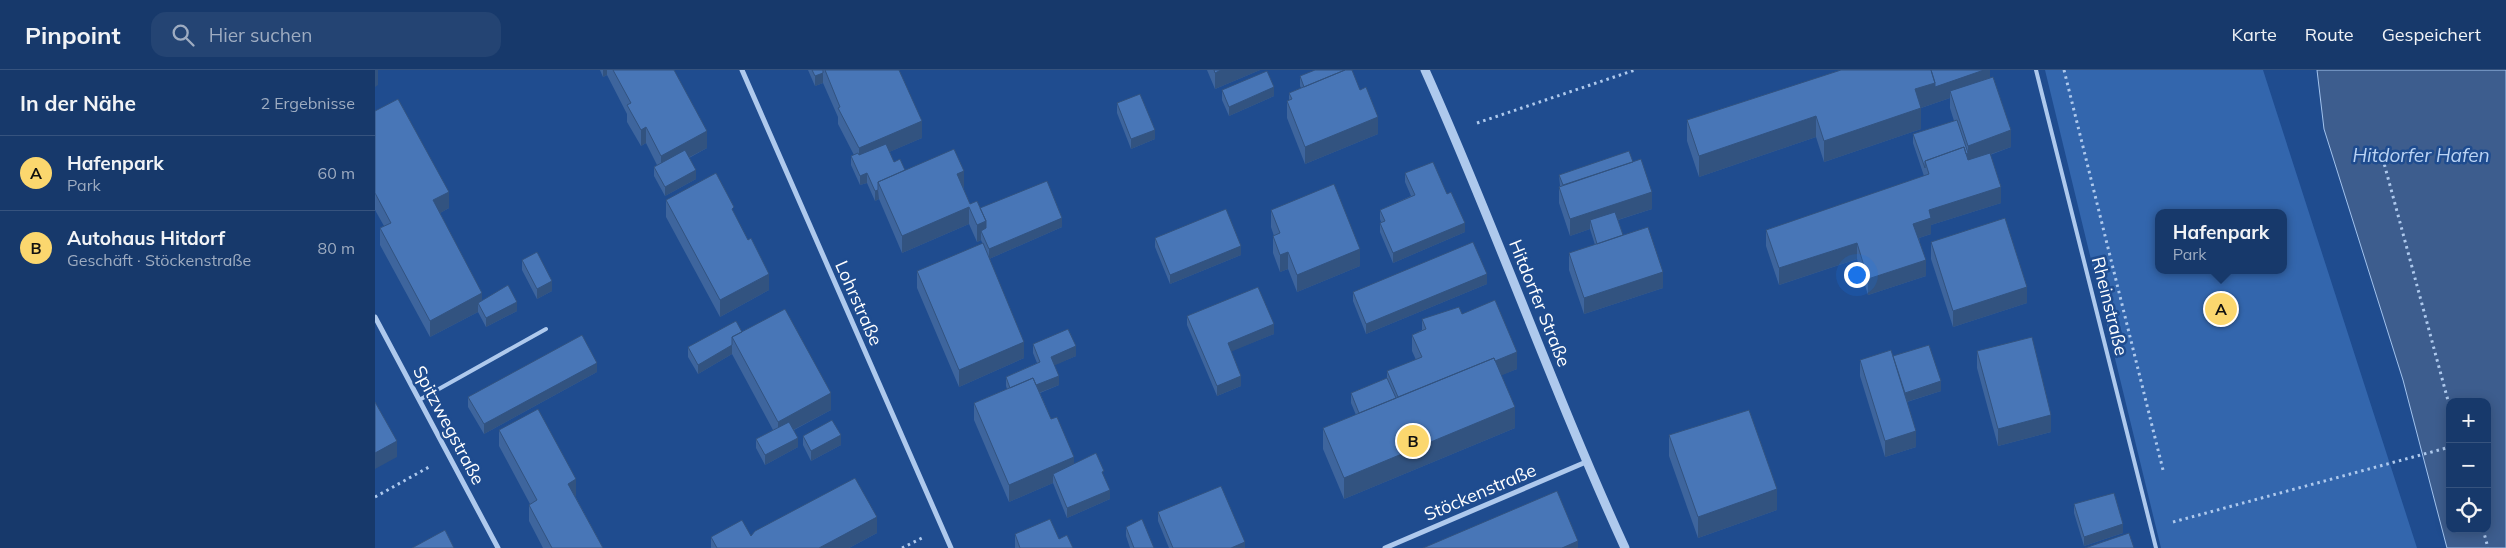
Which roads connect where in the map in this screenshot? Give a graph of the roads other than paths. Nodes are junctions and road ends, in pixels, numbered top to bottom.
1 (742, 70) edge
2 (1425, 70) edge
3 (2036, 70) edge
4 (375, 317) edge
5 (547, 330) dead end
6 (421, 400) junction
7 (1586, 462) junction
8 (498, 548) edge
9 (951, 548) edge
10 (1385, 548) edge
11 (1625, 548) edge
12 (2157, 548) edge

1 - 9 street, Lohrstraße
2 - 7 street, Hitdorfer Straße
3 - 12 lane, Rheinstraße
4 - 6 street, Spitzwegstraße
5 - 6 lane
6 - 8 street, Spitzwegstraße
7 - 10 street, Stöckenstraße
7 - 11 street, Hitdorfer Straße

